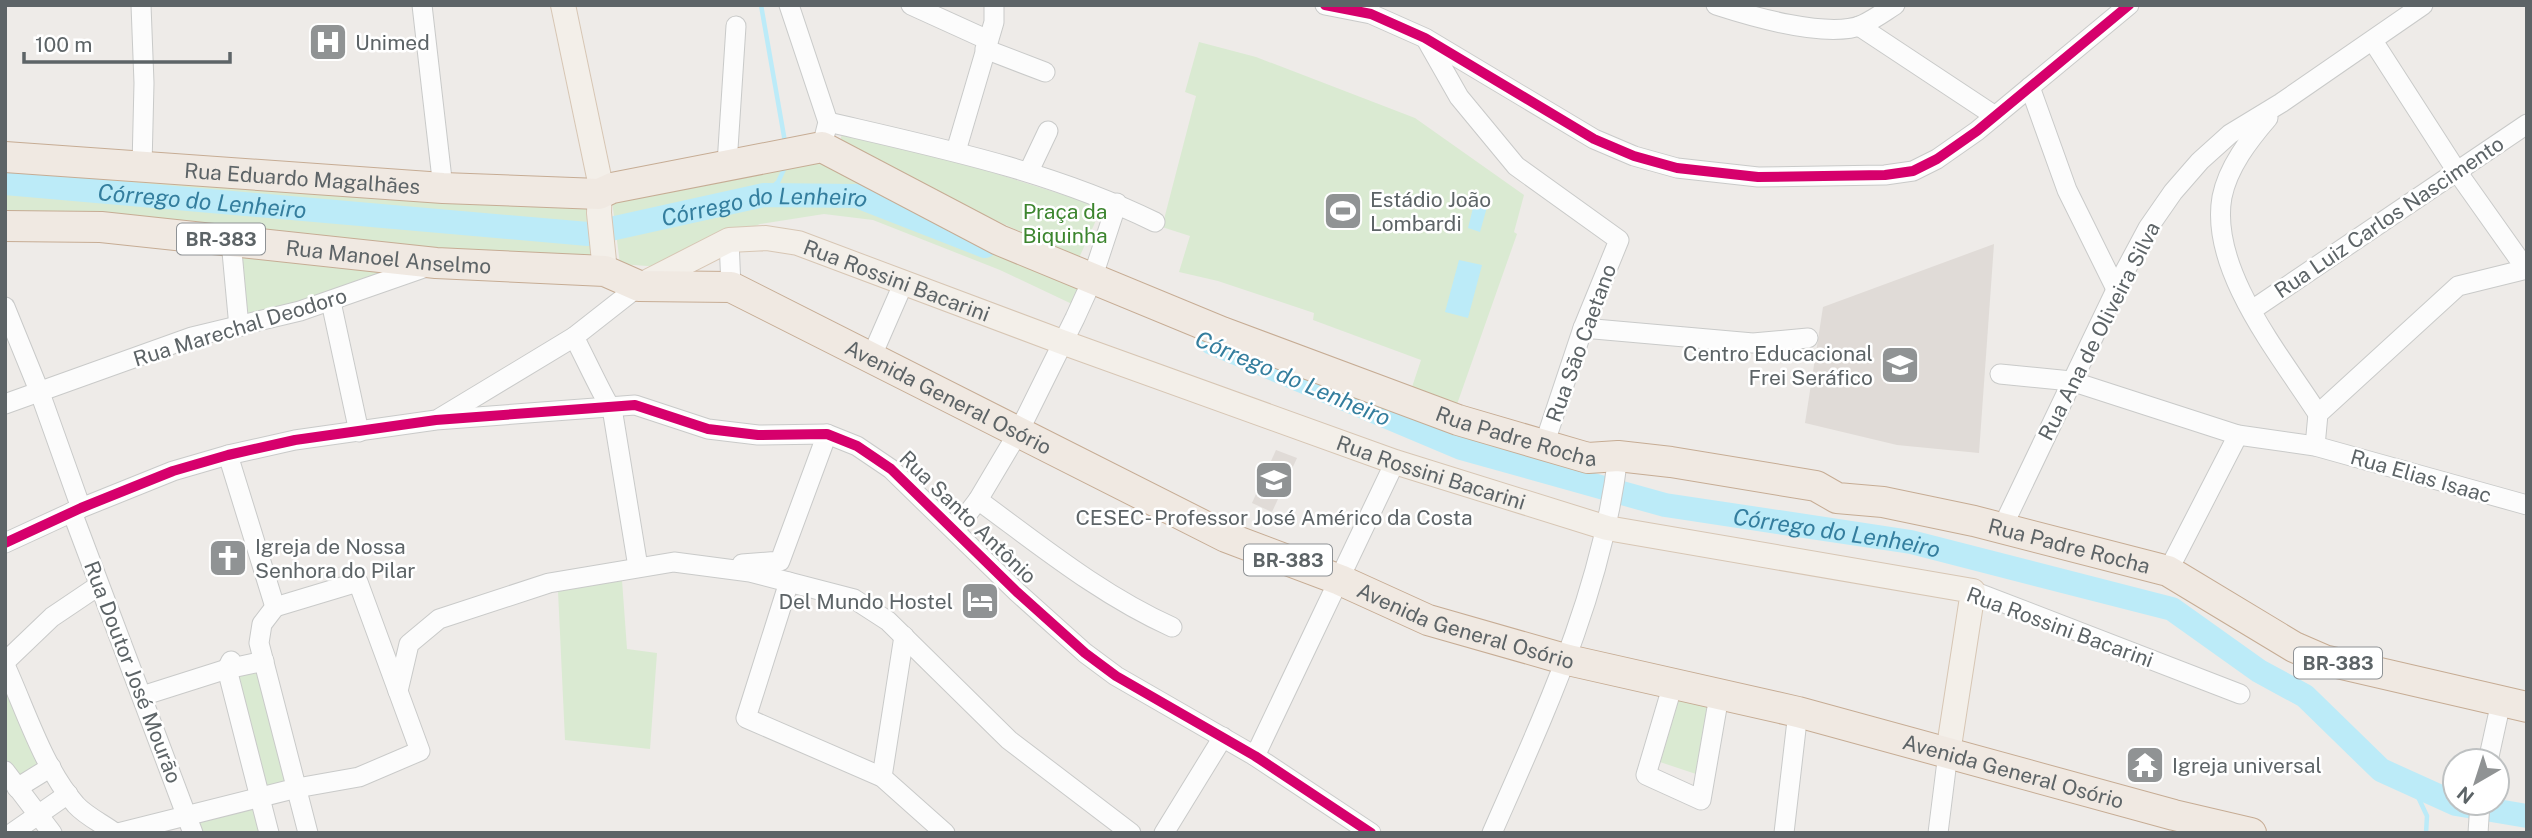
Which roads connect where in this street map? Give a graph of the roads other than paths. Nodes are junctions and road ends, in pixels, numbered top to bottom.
1 (141, 5) edge
2 (422, 5) edge
3 (563, 5) edge
4 (580, 5) edge
5 (789, 5) edge
6 (911, 5) edge
7 (994, 5) edge
8 (1325, 5) edge
9 (1716, 5) edge
10 (1895, 5) edge
11 (2129, 5) edge
12 (2423, 5) edge
13 (1367, 10) edge
14 (736, 26) dead end
15 (1859, 26) junction
16 (1426, 38) junction
17 (2373, 41) junction
18 (987, 44) junction
19 (1045, 72) dead end
20 (2030, 87) junction
21 (2281, 103) junction
22 (1995, 116) junction
23 (2527, 124) edge
24 (1048, 131) dead end
25 (818, 139) junction
26 (956, 152) junction
27 (5, 157) edge
28 (739, 162) junction
29 (142, 166) junction
30 (1028, 171) junction
31 (2458, 173) junction
32 (443, 188) junction
33 (1116, 203) junction
34 (603, 208) junction
35 (1155, 222) dead end
36 (5, 226) edge
37 (231, 240) junction
38 (729, 240) junction
39 (436, 263) junction
40 (2527, 269) edge
41 (606, 271) junction
42 (904, 282) junction
43 (1091, 282) junction
44 (639, 286) junction
45 (731, 287) junction
46 (2116, 289) junction
47 (331, 302) junction
48 (5, 307) edge
49 (607, 309) junction
50 (2252, 310) junction
51 (239, 327) junction
52 (1583, 328) junction
53 (574, 337) junction
54 (1808, 338) dead end
55 (1062, 342) junction
56 (870, 360) junction
57 (2000, 374) dead end
58 (2071, 381) junction
59 (40, 393) junction
60 (5, 404) edge
61 (612, 408) junction
62 (2318, 414) junction
63 (436, 420) junction
64 (1019, 431) junction
65 (359, 432) junction
66 (827, 433) junction
67 (2238, 435) junction
68 (1544, 445) junction
69 (2315, 446) junction
70 (228, 455) junction
71 (1395, 462) junction
72 (1616, 466) junction
73 (978, 500) junction
74 (2526, 503) edge
75 (77, 510) junction
76 (1607, 526) junction
77 (2002, 528) junction
78 (956, 529) junction
79 (5, 544) edge
80 (716, 566) junction
81 (638, 567) junction
82 (2168, 571) junction
83 (1340, 580) junction
84 (789, 582) junction
85 (98, 586) junction
86 (1973, 591) junction
87 (275, 607) junction
88 (1172, 627) dead end
89 (904, 636) junction
90 (264, 660) junction
91 (5, 664) edge
92 (229, 665) junction
93 (1564, 669) junction
94 (1673, 684) junction
95 (398, 691) junction
96 (2240, 694) dead end
97 (142, 696) junction
98 (1719, 696) junction
99 (2514, 705) edge
100 (1798, 712) junction
101 (1223, 737) junction
102 (2494, 747) edge
103 (1948, 753) junction
104 (1255, 756) junction
105 (51, 767) junction
106 (5, 771) edge
107 (882, 777) junction
108 (17, 788) junction
109 (297, 788) junction
110 (68, 794) junction
111 (260, 797) junction
112 (37, 814) junction
113 (190, 824) edge
114 (938, 830) edge
115 (12, 833) edge
116 (52, 833) edge
117 (116, 833) edge
118 (269, 833) edge
119 (308, 833) edge
120 (1131, 833) edge
121 (1164, 833) edge
122 (1371, 833) edge
123 (1492, 833) edge
124 (1784, 833) edge
125 (1938, 833) edge
126 (2251, 833) edge

1 - 29 street
2 - 32 street
3 - 34 main road
4 - 34 main road
5 - 25 street
6 - 18 street
7 - 18 street
8 - 13 street
9 - 15 street
10 - 15 street
11 - 20 street
12 - 17 street, Rua Ana de Oliveira Silva
13 - 16 street
14 - 28 street
15 - 22 street
16 - 22 street
16 - 52 street, Rua São Caetano
17 - 21 street, Rua Ana de Oliveira Silva
17 - 31 street
18 - 19 street
18 - 26 street
20 - 22 street
20 - 46 street
21 - 46 street, Rua Ana de Oliveira Silva
21 - 50 street
23 - 31 street, Rua Luiz Carlos Nascimento
24 - 30 street
25 - 26 street
25 - 28 highway, Rua Eduardo Magalhães
25 - 43 highway, Rua Padre Rocha / BR-383
26 - 30 street
27 - 29 highway, Rua Eduardo Magalhães
28 - 34 highway, Rua Eduardo Magalhães
29 - 32 highway, Rua Eduardo Magalhães
30 - 33 street
31 - 40 street
31 - 50 street, Rua Luiz Carlos Nascimento
32 - 34 highway, Rua Eduardo Magalhães
33 - 35 street
33 - 43 street
34 - 41 main road
36 - 37 highway, Rua Manoel Anselmo / BR-383
37 - 39 highway, Rua Manoel Anselmo / BR-383
37 - 51 street
38 - 42 main road, Rua Rossini Bacarini
38 - 44 main road, Rua Rossini Bacarini
38 - 45 street
39 - 41 highway, Rua Manoel Anselmo / BR-383
39 - 47 street, Rua Marechal Deodoro
40 - 62 street
41 - 44 highway, Avenida General Osório / BR-383
41 - 49 street
42 - 55 main road, Rua Rossini Bacarini
42 - 56 street
43 - 55 street
43 - 68 highway, Rua Padre Rocha / BR-383
44 - 45 highway, Avenida General Osório / BR-383
44 - 49 street
45 - 56 highway, Avenida General Osório / BR-383
46 - 58 street, Rua Ana de Oliveira Silva
47 - 51 street, Rua Marechal Deodoro
47 - 65 street
48 - 59 street, Rua Doutor José Mourão
49 - 53 street
50 - 62 street
51 - 59 street, Rua Marechal Deodoro
52 - 54 street
52 - 68 street, Rua São Caetano
53 - 61 street
53 - 63 street
55 - 64 street
55 - 71 main road, Rua Rossini Bacarini
56 - 64 highway, Avenida General Osório / BR-383
57 - 58 street, Rua Elias Isaac
58 - 67 street, Rua Elias Isaac
58 - 77 street, Rua Ana de Oliveira Silva
59 - 60 street, Rua Marechal Deodoro
59 - 75 street, Rua Doutor José Mourão
61 - 63 street, Rua Santo Antônio
61 - 66 street, Rua Santo Antônio
61 - 81 street
62 - 69 street
63 - 65 street, Rua Santo Antônio
64 - 73 street
64 - 83 highway, Avenida General Osório / BR-383
65 - 70 street, Rua Santo Antônio
66 - 78 street, Rua Santo Antônio
66 - 80 street
67 - 69 street, Rua Elias Isaac
67 - 82 street
68 - 72 highway, Rua Padre Rocha / BR-383
69 - 74 street, Rua Elias Isaac
70 - 75 street, Rua Santo Antônio
70 - 87 street
71 - 76 main road, Rua Rossini Bacarini
71 - 83 street
72 - 76 street
72 - 77 highway, Rua Padre Rocha / BR-383
73 - 78 street
73 - 88 street
75 - 79 street, Rua Santo Antônio
75 - 85 street, Rua Doutor José Mourão
76 - 86 main road, Rua Rossini Bacarini
76 - 93 street
77 - 82 highway, Rua Padre Rocha / BR-383
78 - 101 street, Rua Santo Antônio
80 - 81 street
80 - 84 street
81 - 95 street
82 - 99 highway, BR-383
83 - 93 highway, Avenida General Osório / BR-383
83 - 104 street
84 - 89 street
84 - 107 street
85 - 91 street
85 - 97 street, Rua Doutor José Mourão
86 - 96 street, Rua Rossini Bacarini
86 - 103 main road
87 - 90 street
87 - 95 street
89 - 107 street
89 - 120 street
90 - 92 street
90 - 109 street
91 - 105 street
92 - 97 street
92 - 111 street
93 - 94 highway, Avenida General Osório / BR-383
93 - 123 street
94 - 98 highway, Avenida General Osório / BR-383
94 - 98 street
95 - 109 street
97 - 113 street, Rua Doutor José Mourão
98 - 100 highway, Avenida General Osório / BR-383
99 - 102 street
100 - 103 highway, Avenida General Osório / BR-383
100 - 124 street
101 - 104 street, Rua Santo Antônio
101 - 121 street
103 - 125 street
103 - 126 highway, Avenida General Osório / BR-383
104 - 122 street, Rua Santo Antônio
105 - 108 street
105 - 110 street
106 - 108 street
107 - 114 street
108 - 112 street
109 - 111 street
109 - 119 street
110 - 112 street
110 - 117 street
111 - 113 street
111 - 118 street
112 - 115 street
112 - 116 street
113 - 117 street

